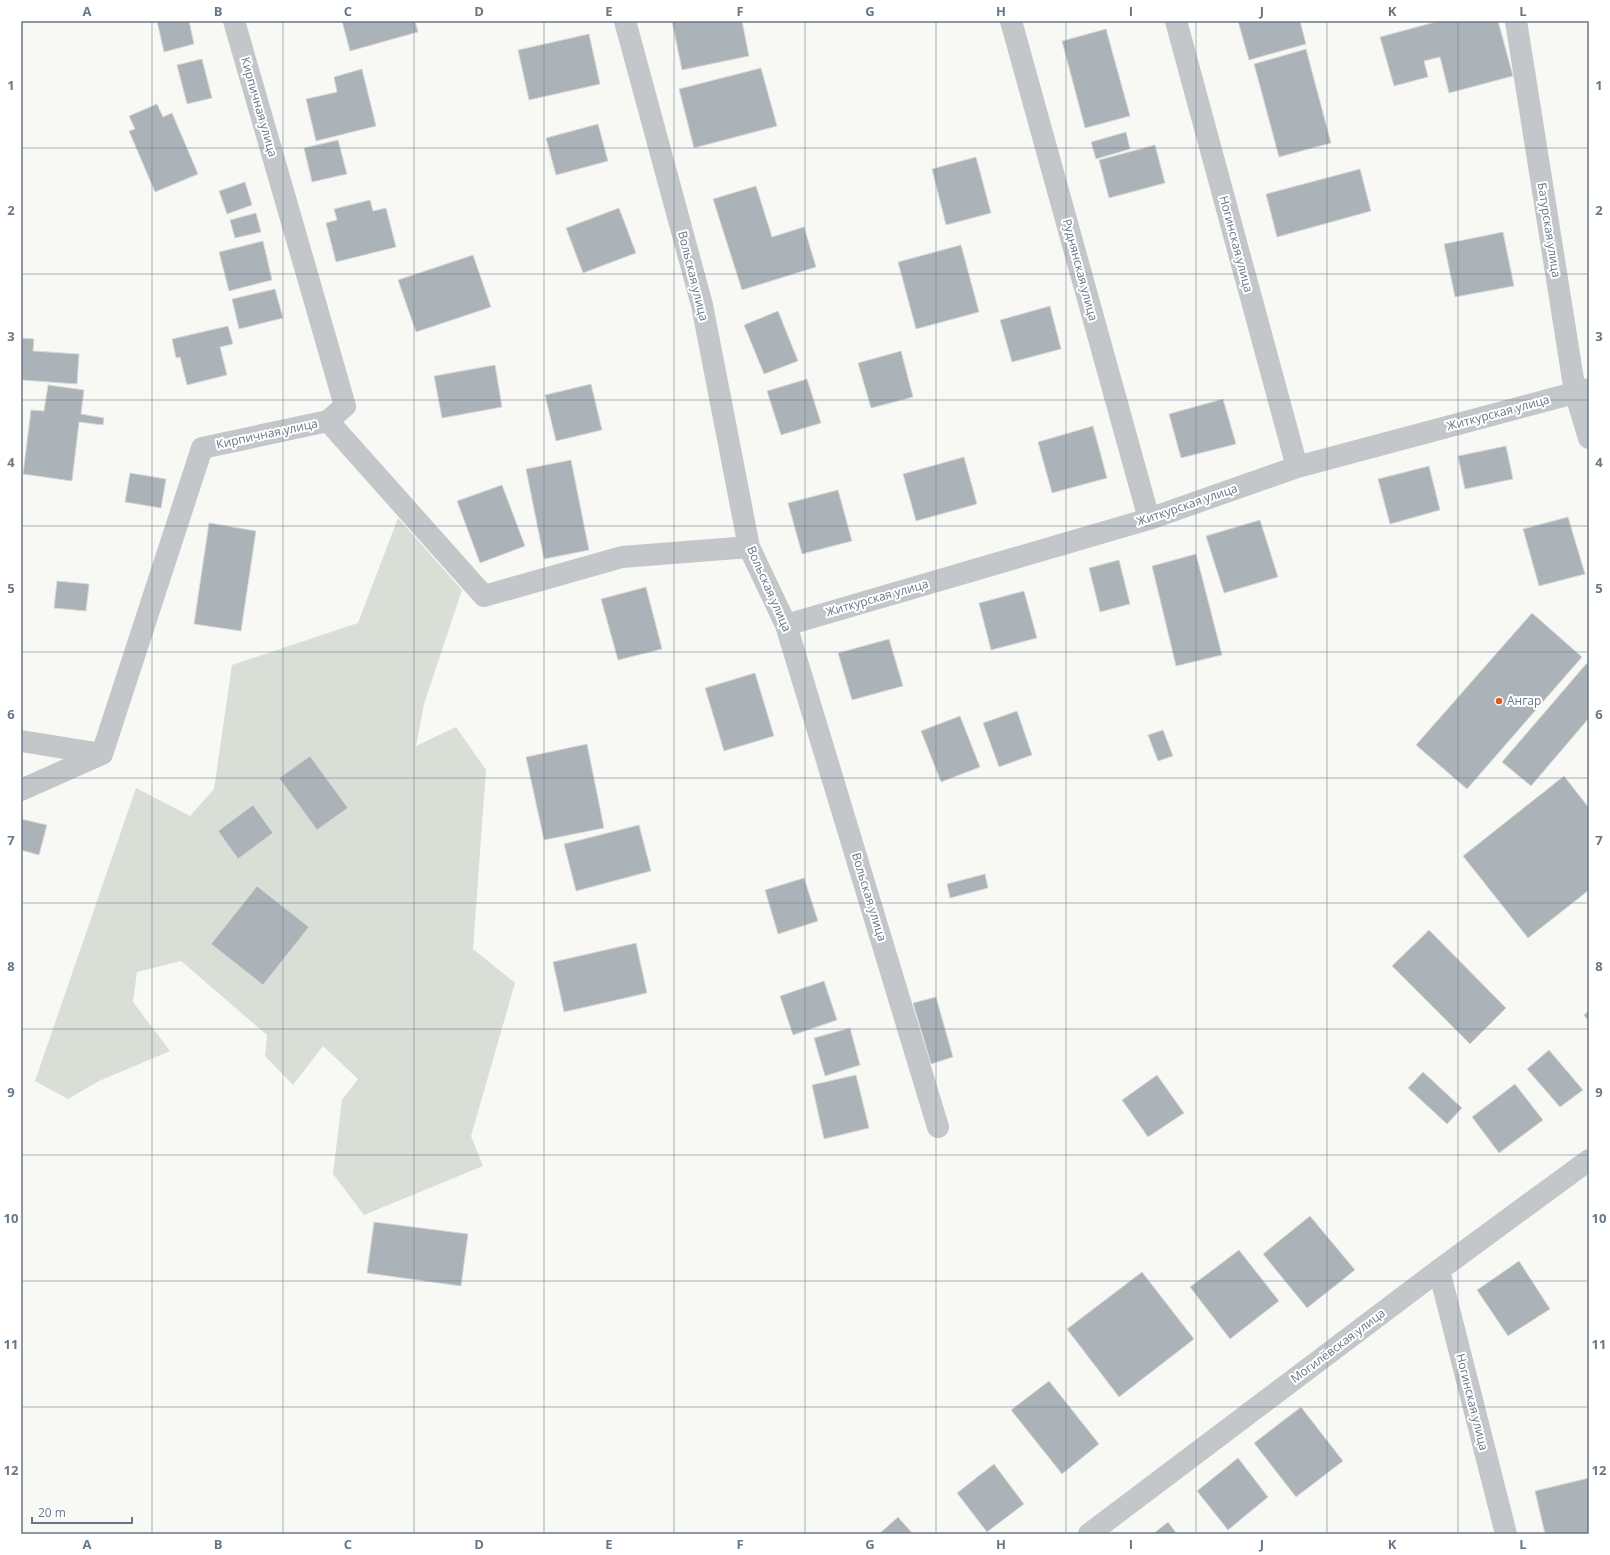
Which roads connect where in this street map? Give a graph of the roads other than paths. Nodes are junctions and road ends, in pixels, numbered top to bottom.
1 (234, 21) edge
2 (625, 21) edge
3 (1011, 21) edge
4 (1176, 21) edge
5 (1516, 21) edge
6 (1582, 390) edge
7 (328, 421) junction
8 (1589, 438) edge
9 (1297, 467) junction
10 (1149, 519) junction
11 (749, 547) junction
12 (786, 625) junction
13 (21, 741) edge
14 (102, 754) junction
15 (21, 790) edge
16 (938, 1127) dead end
17 (1589, 1160) edge
18 (1439, 1270) junction
19 (1089, 1534) edge
20 (1506, 1534) edge

1 - 7 street, Кирпичная улица
2 - 11 street, Вольская улица
3 - 10 street, Руднянская улица
4 - 9 street, Ногинская улица
5 - 6 street, Батурская улица
6 - 8 street, Батурская улица
6 - 9 street, Житкурская улица
7 - 11 street
7 - 14 street, Кирпичная улица
9 - 10 street, Житкурская улица
10 - 12 street, Житкурская улица
11 - 12 street, Вольская улица
12 - 16 street, Вольская улица
13 - 14 street
14 - 15 street
17 - 18 street, Могилёвская улица
18 - 19 street, Могилёвская улица
18 - 20 street, Ногинская улица

